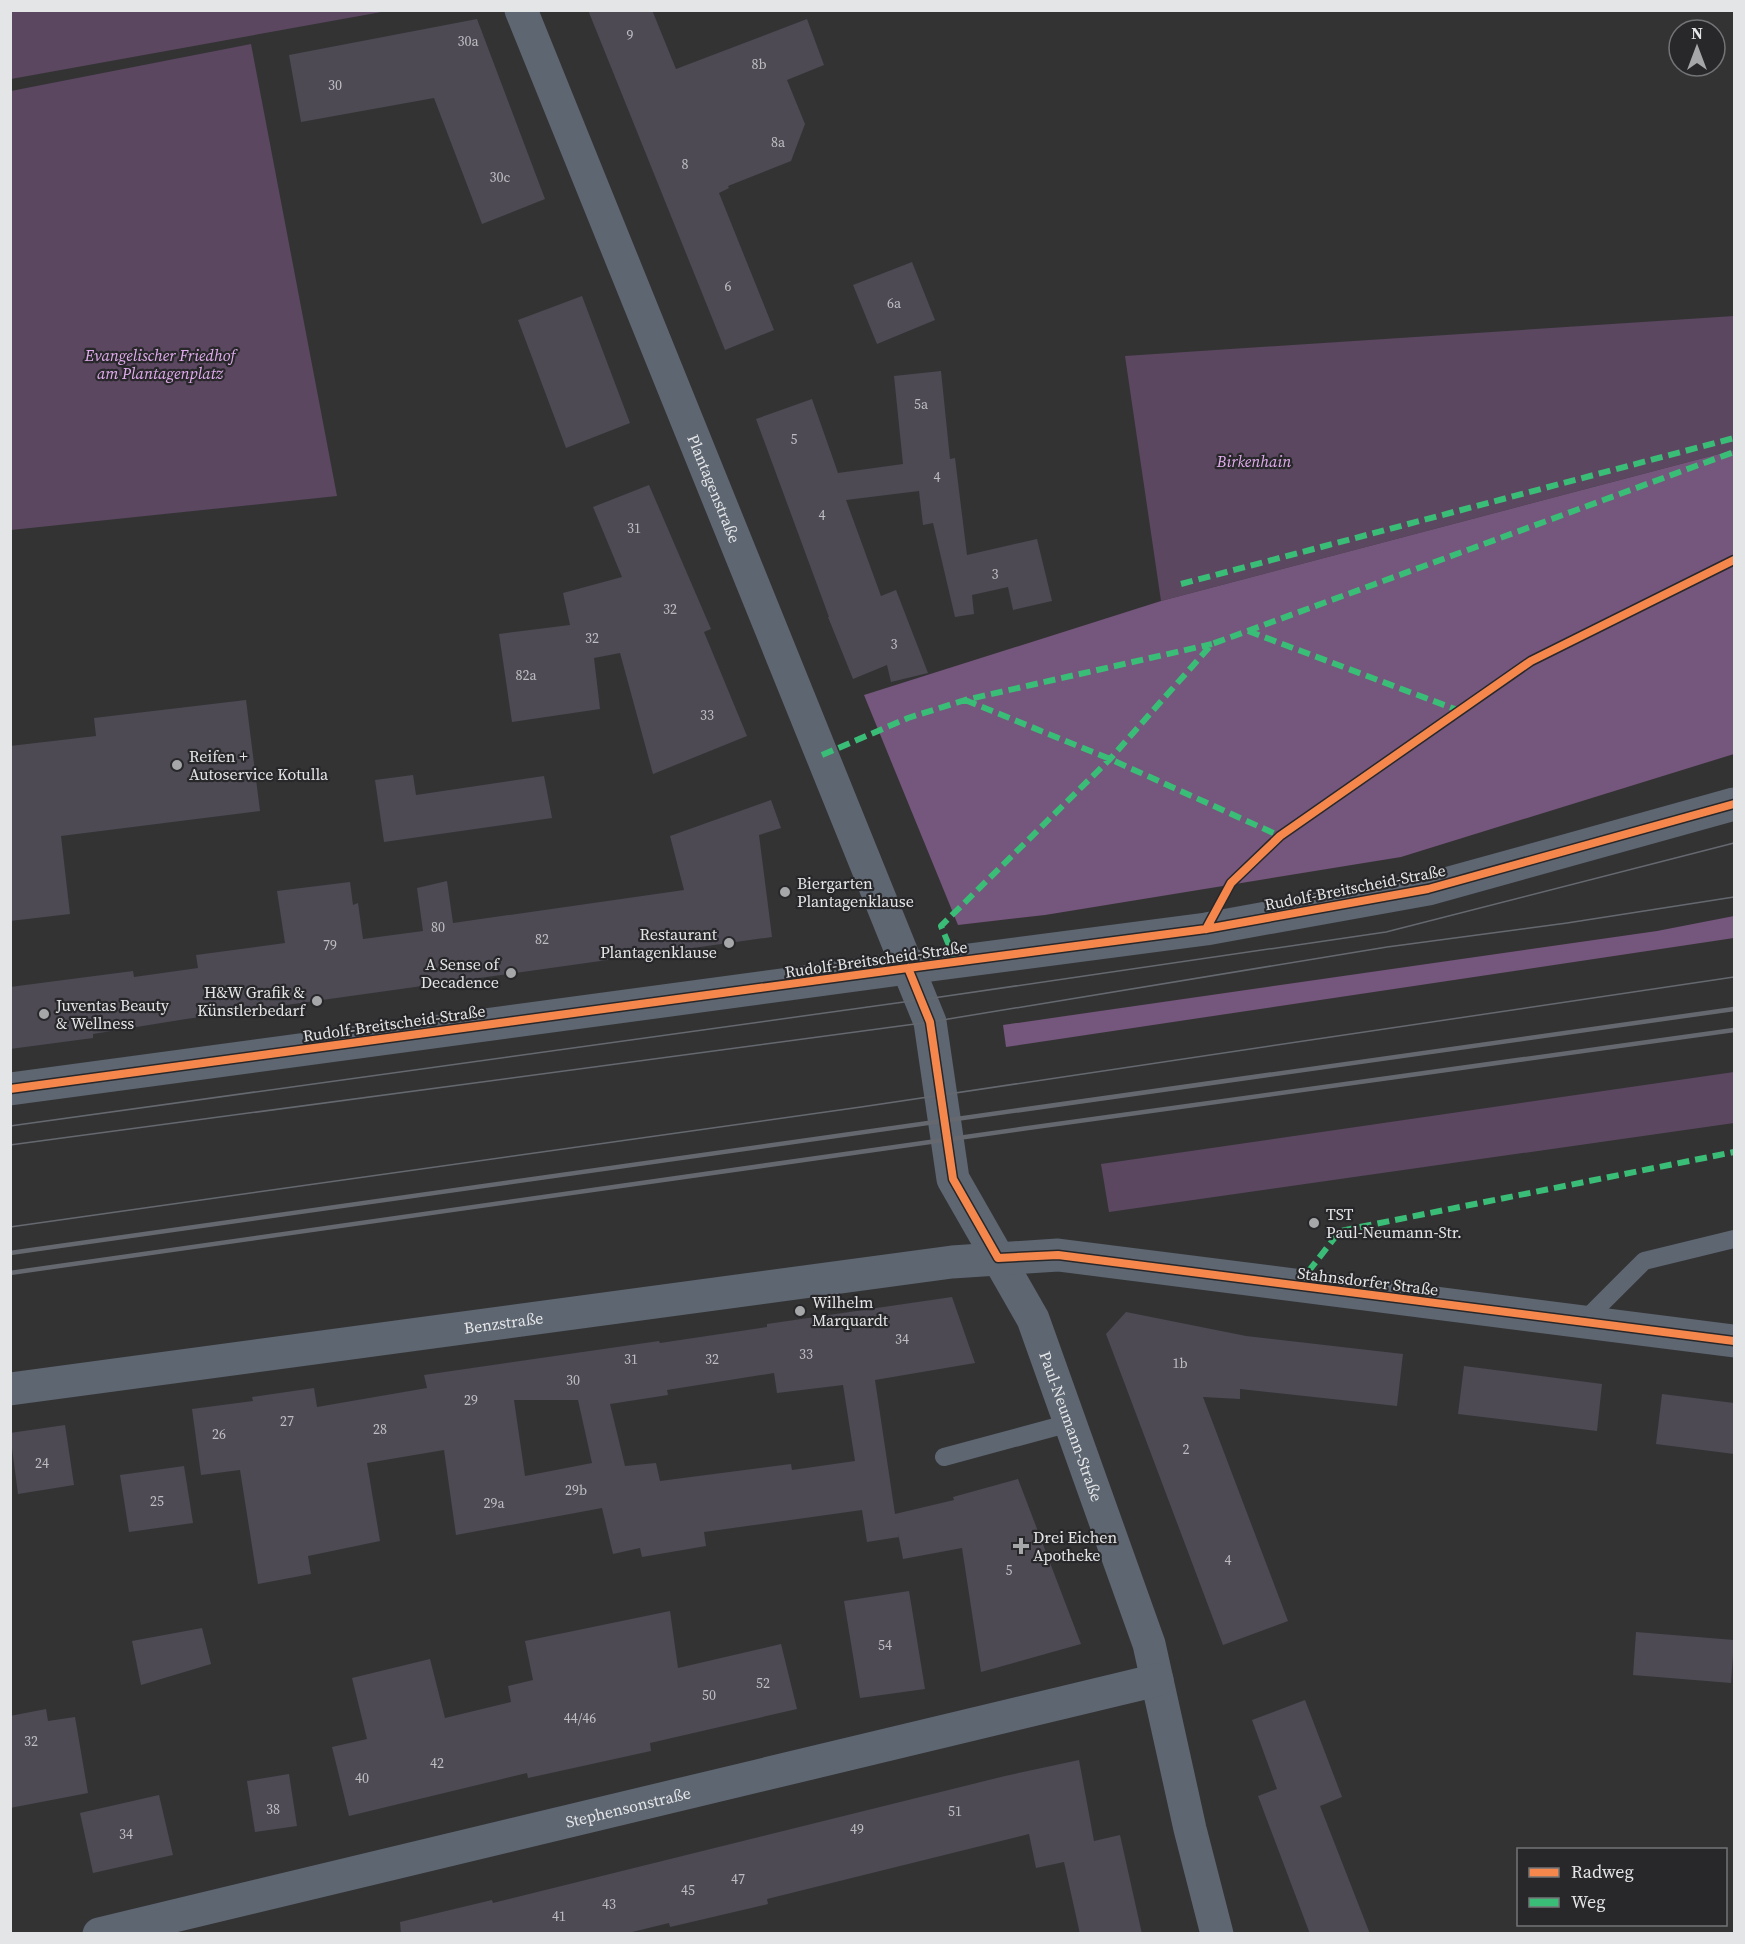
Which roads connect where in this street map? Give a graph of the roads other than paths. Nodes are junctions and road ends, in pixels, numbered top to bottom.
1 (521, 10) edge
2 (1734, 804) edge
3 (908, 968) junction
4 (10, 1089) edge
5 (1734, 1239) edge
6 (998, 1258) junction
7 (1583, 1322) junction
8 (1734, 1341) edge
9 (10, 1389) edge
10 (1070, 1423) junction
11 (944, 1457) dead end
12 (1157, 1680) junction
13 (99, 1934) edge
14 (1217, 1934) edge

1 - 3 street, Plantagenstraße
2 - 3 street, Rudolf-Breitscheid-Straße
3 - 4 street, Rudolf-Breitscheid-Straße
3 - 6 street, Paul-Neumann-Straße
5 - 7 lane
6 - 7 street, Stahnsdorfer Straße
6 - 9 street, Benzstraße
6 - 10 street, Paul-Neumann-Straße
7 - 8 street, Stahnsdorfer Straße
10 - 11 lane
10 - 12 street, Paul-Neumann-Straße
12 - 13 street, Stephensonstraße
12 - 14 street, Paul-Neumann-Straße

